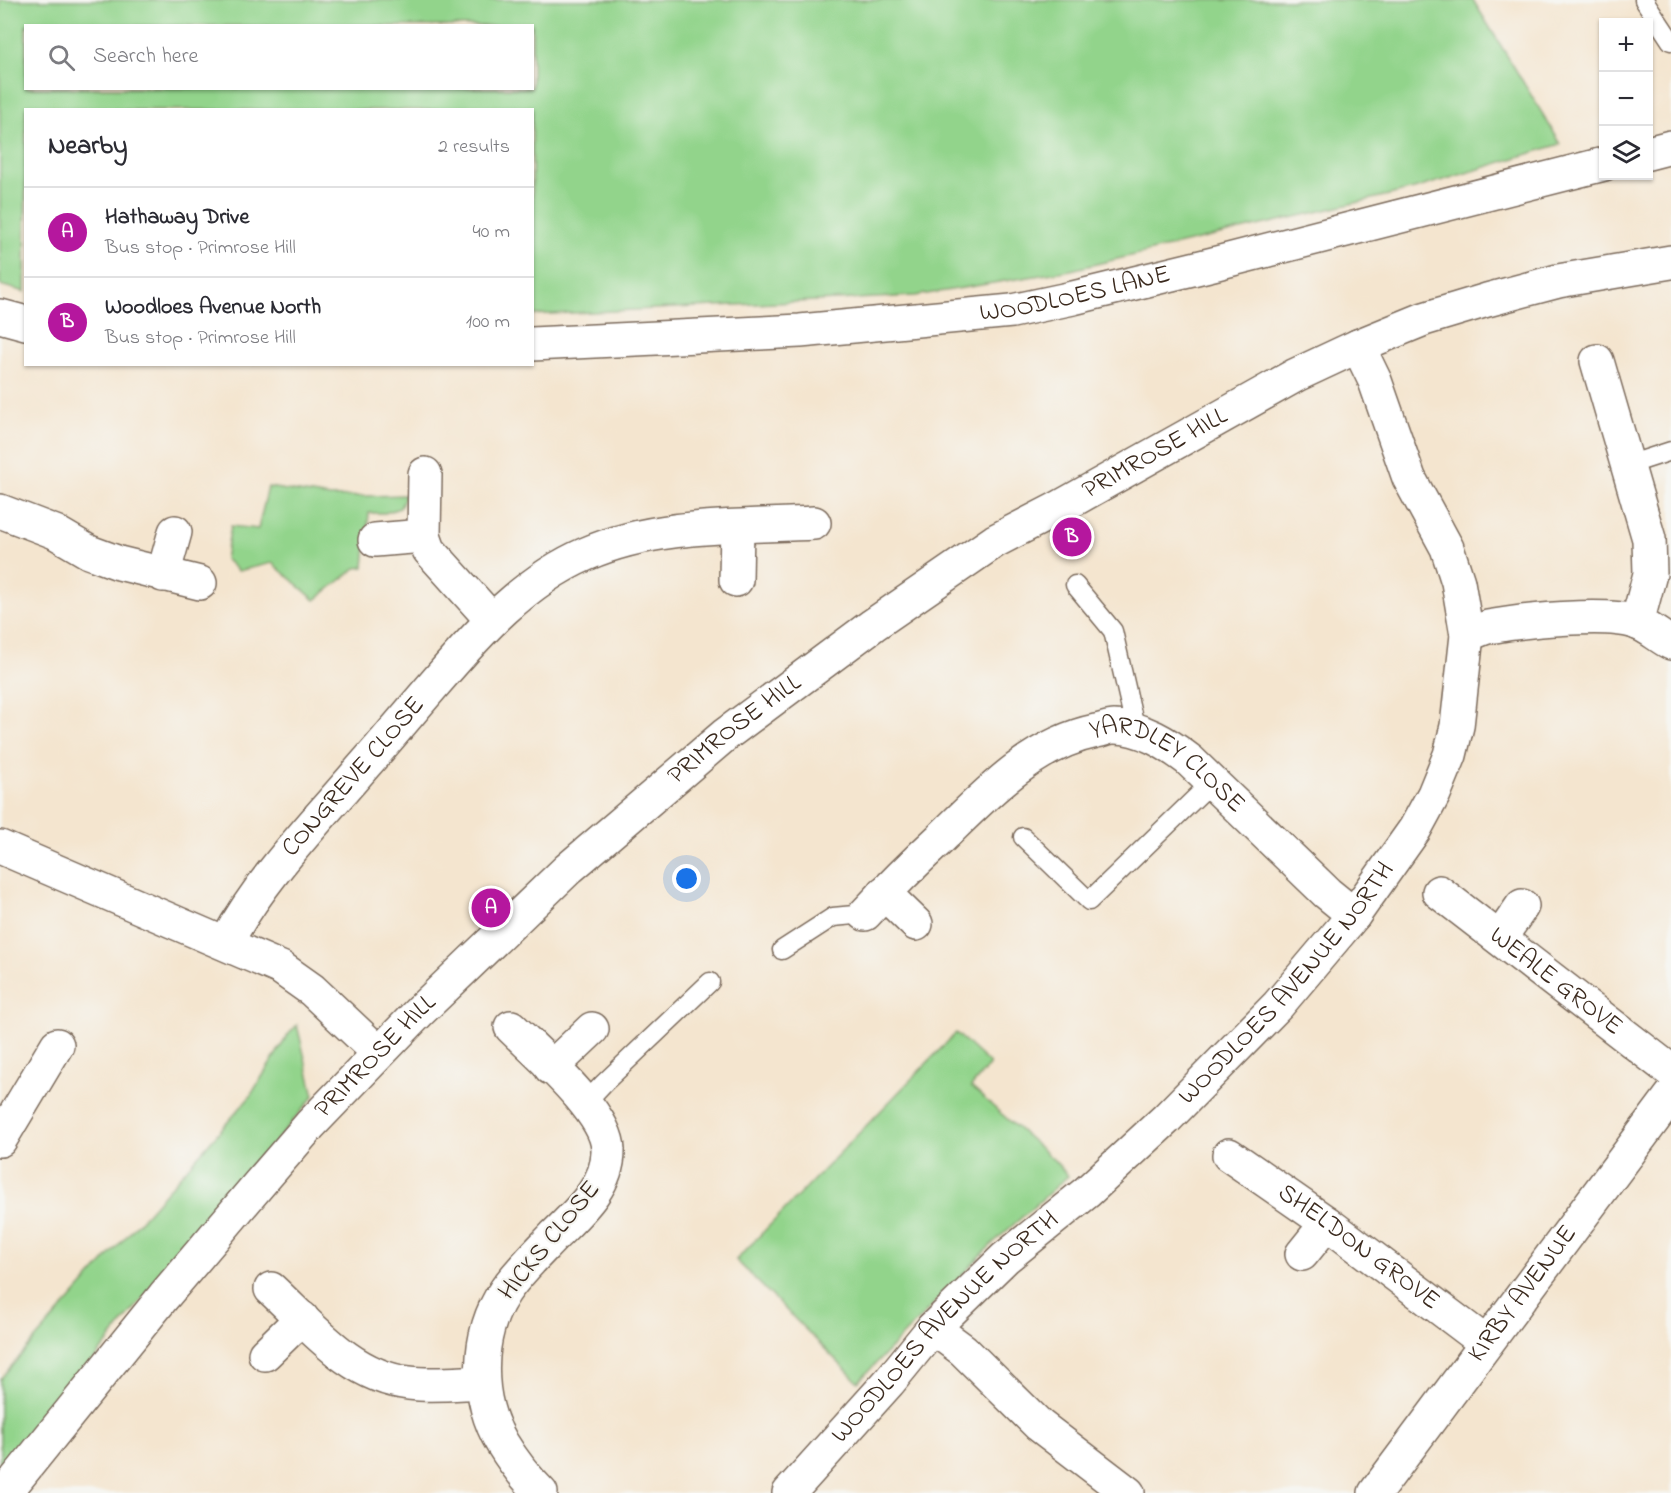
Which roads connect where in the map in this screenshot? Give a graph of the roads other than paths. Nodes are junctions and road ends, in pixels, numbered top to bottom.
1 (1644, 0) edge
2 (1671, 41) edge
3 (1671, 147) edge
4 (1653, 152) edge
5 (1599, 165) edge
6 (1671, 262) edge
7 (0, 316) edge
8 (24, 322) edge
9 (534, 344) edge
10 (1358, 346) junction
11 (1598, 362) dead end
12 (1671, 451) edge
13 (1628, 465) junction
14 (425, 474) dead end
15 (0, 511) edge
16 (814, 523) dead end
17 (737, 527) junction
18 (175, 532) dead end
19 (424, 536) junction
20 (375, 540) dead end
21 (164, 575) junction
22 (736, 580) dead end
23 (200, 583) dead end
24 (1075, 585) dead end
25 (492, 620) junction
26 (1637, 623) junction
27 (1467, 635) junction
28 (1671, 643) edge
29 (1136, 731) junction
30 (1213, 781) junction
31 (1023, 837) dead end
32 (0, 847) edge
33 (1439, 892) dead end
34 (874, 903) junction
35 (1522, 906) dead end
36 (1354, 915) junction
37 (916, 924) dead end
38 (1500, 938) junction
39 (226, 943) junction
40 (782, 950) dead end
41 (710, 982) dead end
42 (511, 1027) dead end
43 (592, 1029) dead end
44 (57, 1045) dead end
45 (379, 1053) junction
46 (551, 1068) junction
47 (1671, 1071) edge
48 (1671, 1096) edge
49 (586, 1102) junction
50 (9, 1106) edge
51 (0, 1140) edge
52 (1229, 1155) dead end
53 (1328, 1223) junction
54 (1302, 1254) dead end
55 (271, 1288) dead end
56 (302, 1318) junction
57 (933, 1328) junction
58 (1486, 1343) junction
59 (266, 1354) dead end
60 (482, 1382) junction
61 (5, 1493) edge
62 (541, 1493) edge
63 (789, 1493) edge
64 (1128, 1493) edge
65 (1375, 1493) edge

1 - 2 lane
3 - 4 street
5 - 9 street, WOODLOES LANE
6 - 10 street, PRIMROSE HILL
7 - 8 street
10 - 27 street, WOODLOES AVENUE NORTH
10 - 45 street, PRIMROSE HILL
11 - 13 street
12 - 13 lane
13 - 26 street
14 - 19 street
15 - 21 street
16 - 17 street, CONGREVE CLOSE
17 - 22 street
17 - 25 street, CONGREVE CLOSE
18 - 21 street
19 - 20 street
19 - 25 street
21 - 23 street
24 - 29 lane
25 - 39 street, CONGREVE CLOSE
26 - 27 street
26 - 28 street
27 - 36 street, WOODLOES AVENUE NORTH
29 - 30 street, YARDLEY CLOSE
29 - 34 street, YARDLEY CLOSE
30 - 31 lane
30 - 36 street, YARDLEY CLOSE
32 - 39 street
33 - 38 street, WEALE GROVE
34 - 37 street
34 - 40 lane
35 - 38 street
36 - 57 street, WOODLOES AVENUE NORTH
38 - 47 street, WEALE GROVE
39 - 45 street
41 - 49 lane
42 - 46 street, HICKS CLOSE
43 - 46 street
44 - 50 street
45 - 61 street, PRIMROSE HILL
46 - 49 street, HICKS CLOSE
48 - 58 street, KIRBY AVENUE
49 - 60 street, HICKS CLOSE
50 - 51 street
52 - 53 street, SHELDON GROVE
53 - 54 street
53 - 58 street, SHELDON GROVE
55 - 56 street
56 - 59 street
56 - 60 street
57 - 63 street, WOODLOES AVENUE NORTH
57 - 64 street
58 - 65 street, KIRBY AVENUE
60 - 62 street, HICKS CLOSE

